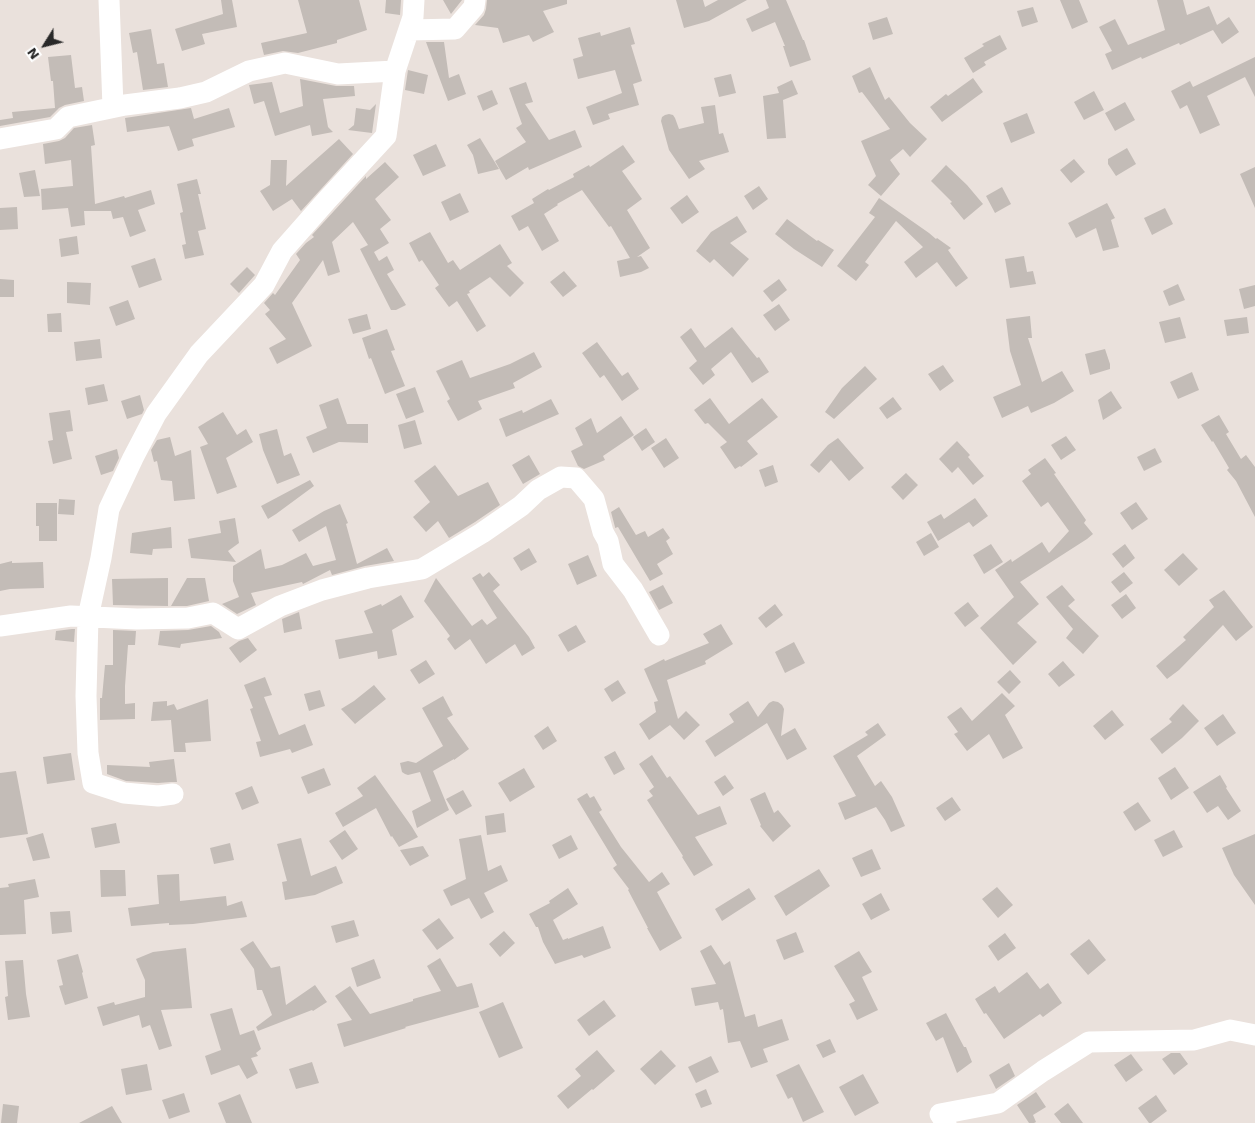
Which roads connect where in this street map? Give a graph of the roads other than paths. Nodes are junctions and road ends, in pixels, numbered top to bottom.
1 (109, 0) edge
2 (414, 0) edge
3 (475, 0) edge
4 (409, 30) junction
5 (395, 70) junction
6 (113, 107) junction
7 (0, 139) edge
8 (88, 617) junction
9 (0, 626) edge
10 (659, 635) dead end
11 (173, 794) dead end
12 (1255, 1035) edge
13 (946, 1123) edge

1 - 6 street
2 - 4 street
3 - 4 street
4 - 5 street
5 - 6 street
5 - 8 street
6 - 7 street
8 - 9 street
8 - 10 street
8 - 11 street
12 - 13 street

